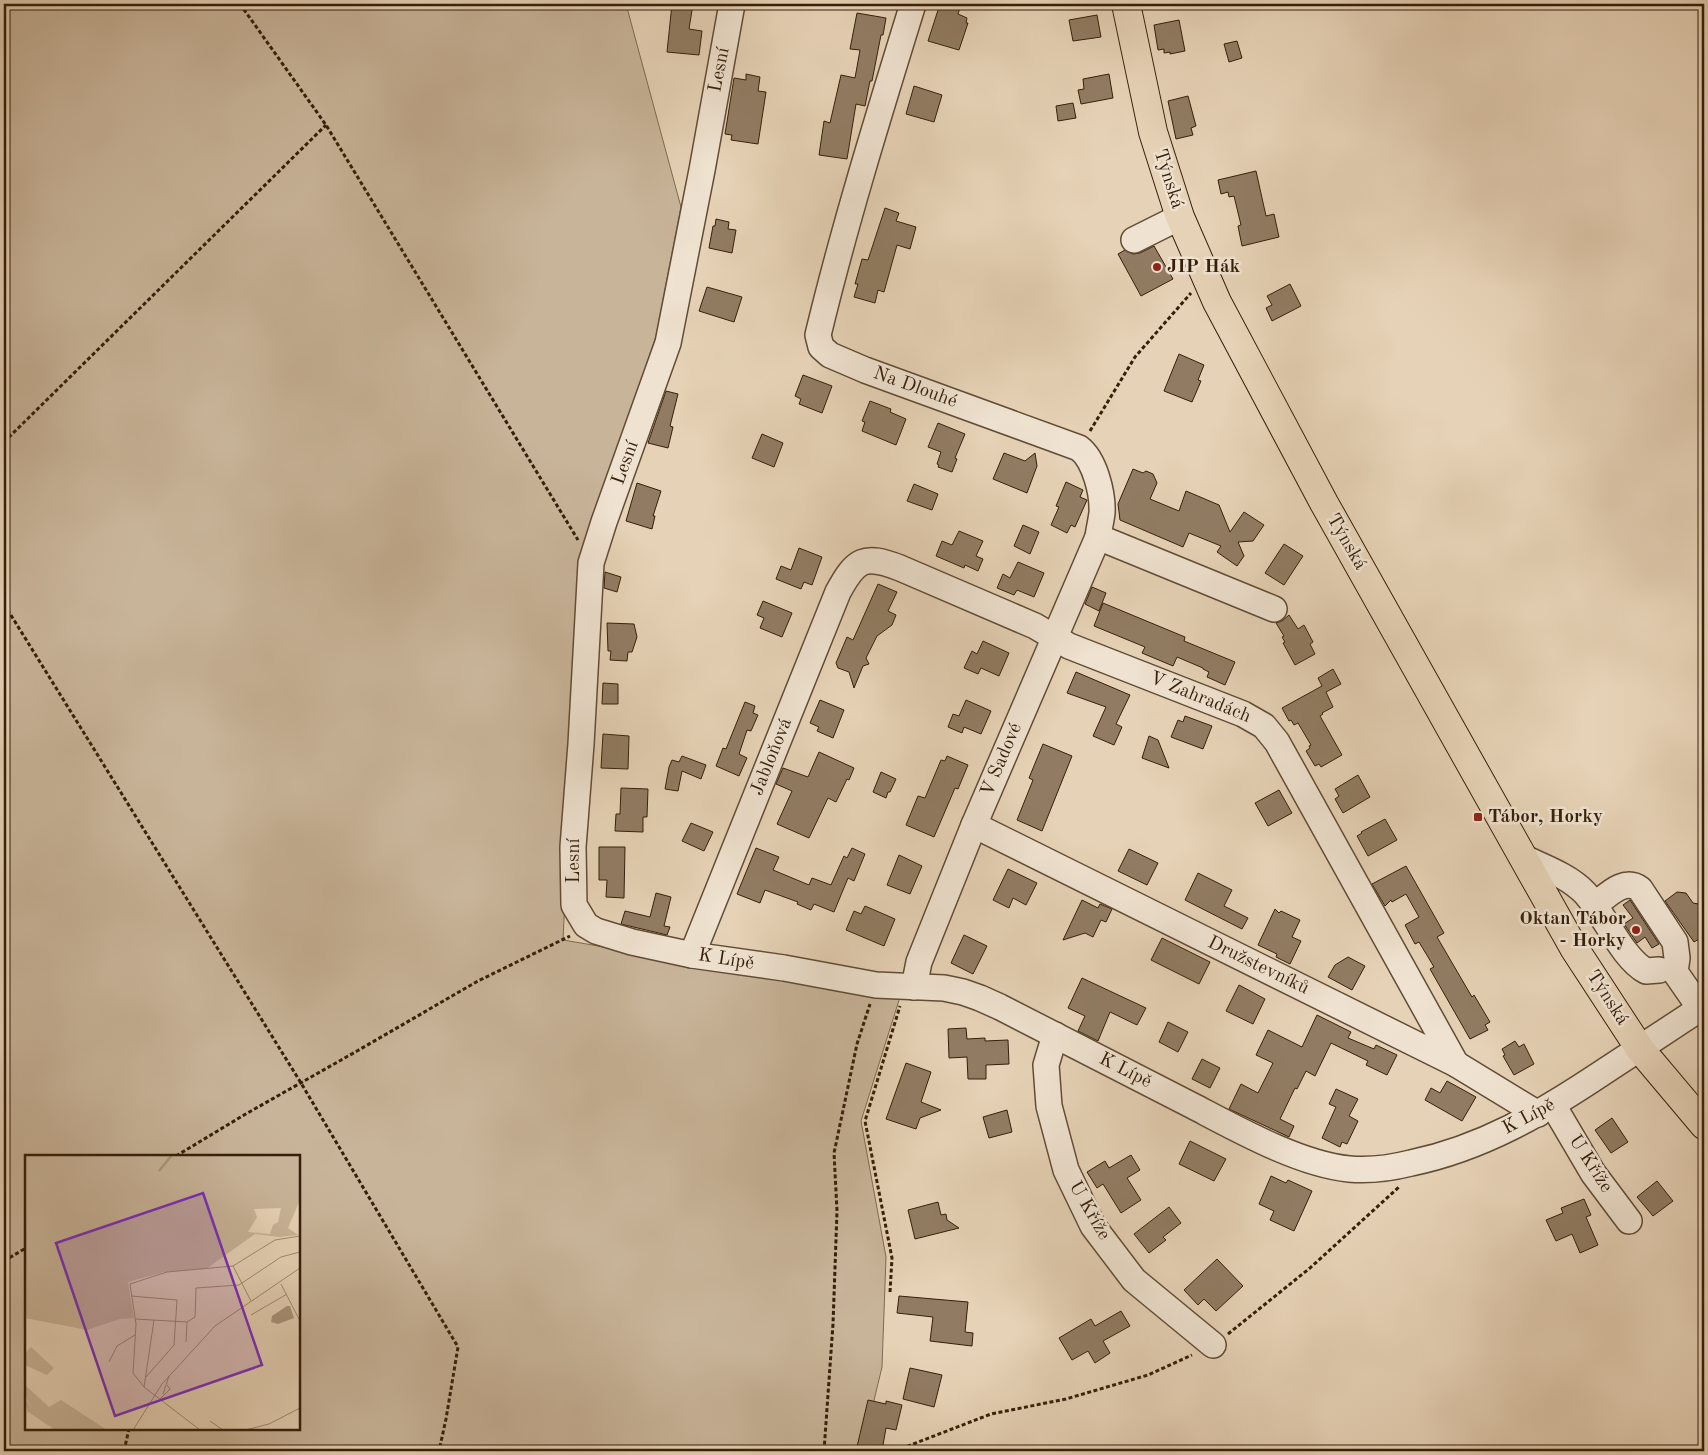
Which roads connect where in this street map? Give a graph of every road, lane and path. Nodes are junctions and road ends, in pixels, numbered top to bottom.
1 (240, 4) edge
2 (732, 4) edge
3 (913, 4) edge
4 (1126, 4) edge
5 (326, 125) junction
6 (1180, 217) junction
7 (1134, 240) dead end
8 (1193, 291) dead end
9 (4, 442) edge
10 (1079, 448) junction
11 (1098, 537) junction
12 (591, 563) junction
13 (860, 563) joint
14 (4, 604) edge
15 (1274, 609) dead end
16 (1055, 638) junction
17 (974, 825) junction
18 (1522, 857) junction
19 (1599, 902) junction
20 (586, 925) junction
21 (692, 955) junction
22 (1667, 971) junction
23 (876, 985) junction
24 (910, 987) junction
25 (1702, 1007) edge
26 (1055, 1035) junction
27 (1640, 1048) junction
28 (1456, 1064) junction
29 (301, 1083) junction
30 (1546, 1110) junction
31 (1704, 1125) edge
32 (178, 1155) edge
33 (1629, 1221) dead end
34 (25, 1249) edge
35 (4, 1261) edge
36 (890, 1292) dead end
37 (1213, 1345) dead end
38 (129, 1430) edge
39 (124, 1451) edge
40 (438, 1451) edge
41 (824, 1451) edge

1 - 5 path
2 - 12 street, Lesní
3 - 10 street, Na Dlouhé
4 - 6 main road, Týnská
5 - 9 path
5 - 12 path
6 - 7 street
6 - 18 main road, Týnská
8 - 10 path
10 - 11 street
11 - 15 street
11 - 16 street, V Sadové
12 - 20 street, Lesní
13 - 16 street, V Zahradách
13 - 21 street, Jabloňová
14 - 29 path
16 - 17 street, V Sadové
16 - 28 street, V Zahradách
17 - 24 street, V Sadové
17 - 28 street, Družstevníků
18 - 19 street
18 - 27 main road, Týnská
19 - 22 street
19 - 22 street
20 - 21 street, K Lípě
20 - 29 path
21 - 23 street, K Lípě
22 - 25 street
23 - 24 street, K Lípě
23 - 41 path
24 - 26 street, K Lípě
24 - 36 path
25 - 27 street, K Lípě
26 - 30 street, K Lípě
26 - 37 street, U Kříže
27 - 30 street, K Lípě
27 - 31 main road, Týnská
28 - 30 street, Družstevníků
29 - 32 path
29 - 40 path
30 - 33 street, U Kříže
34 - 35 path
38 - 39 path

